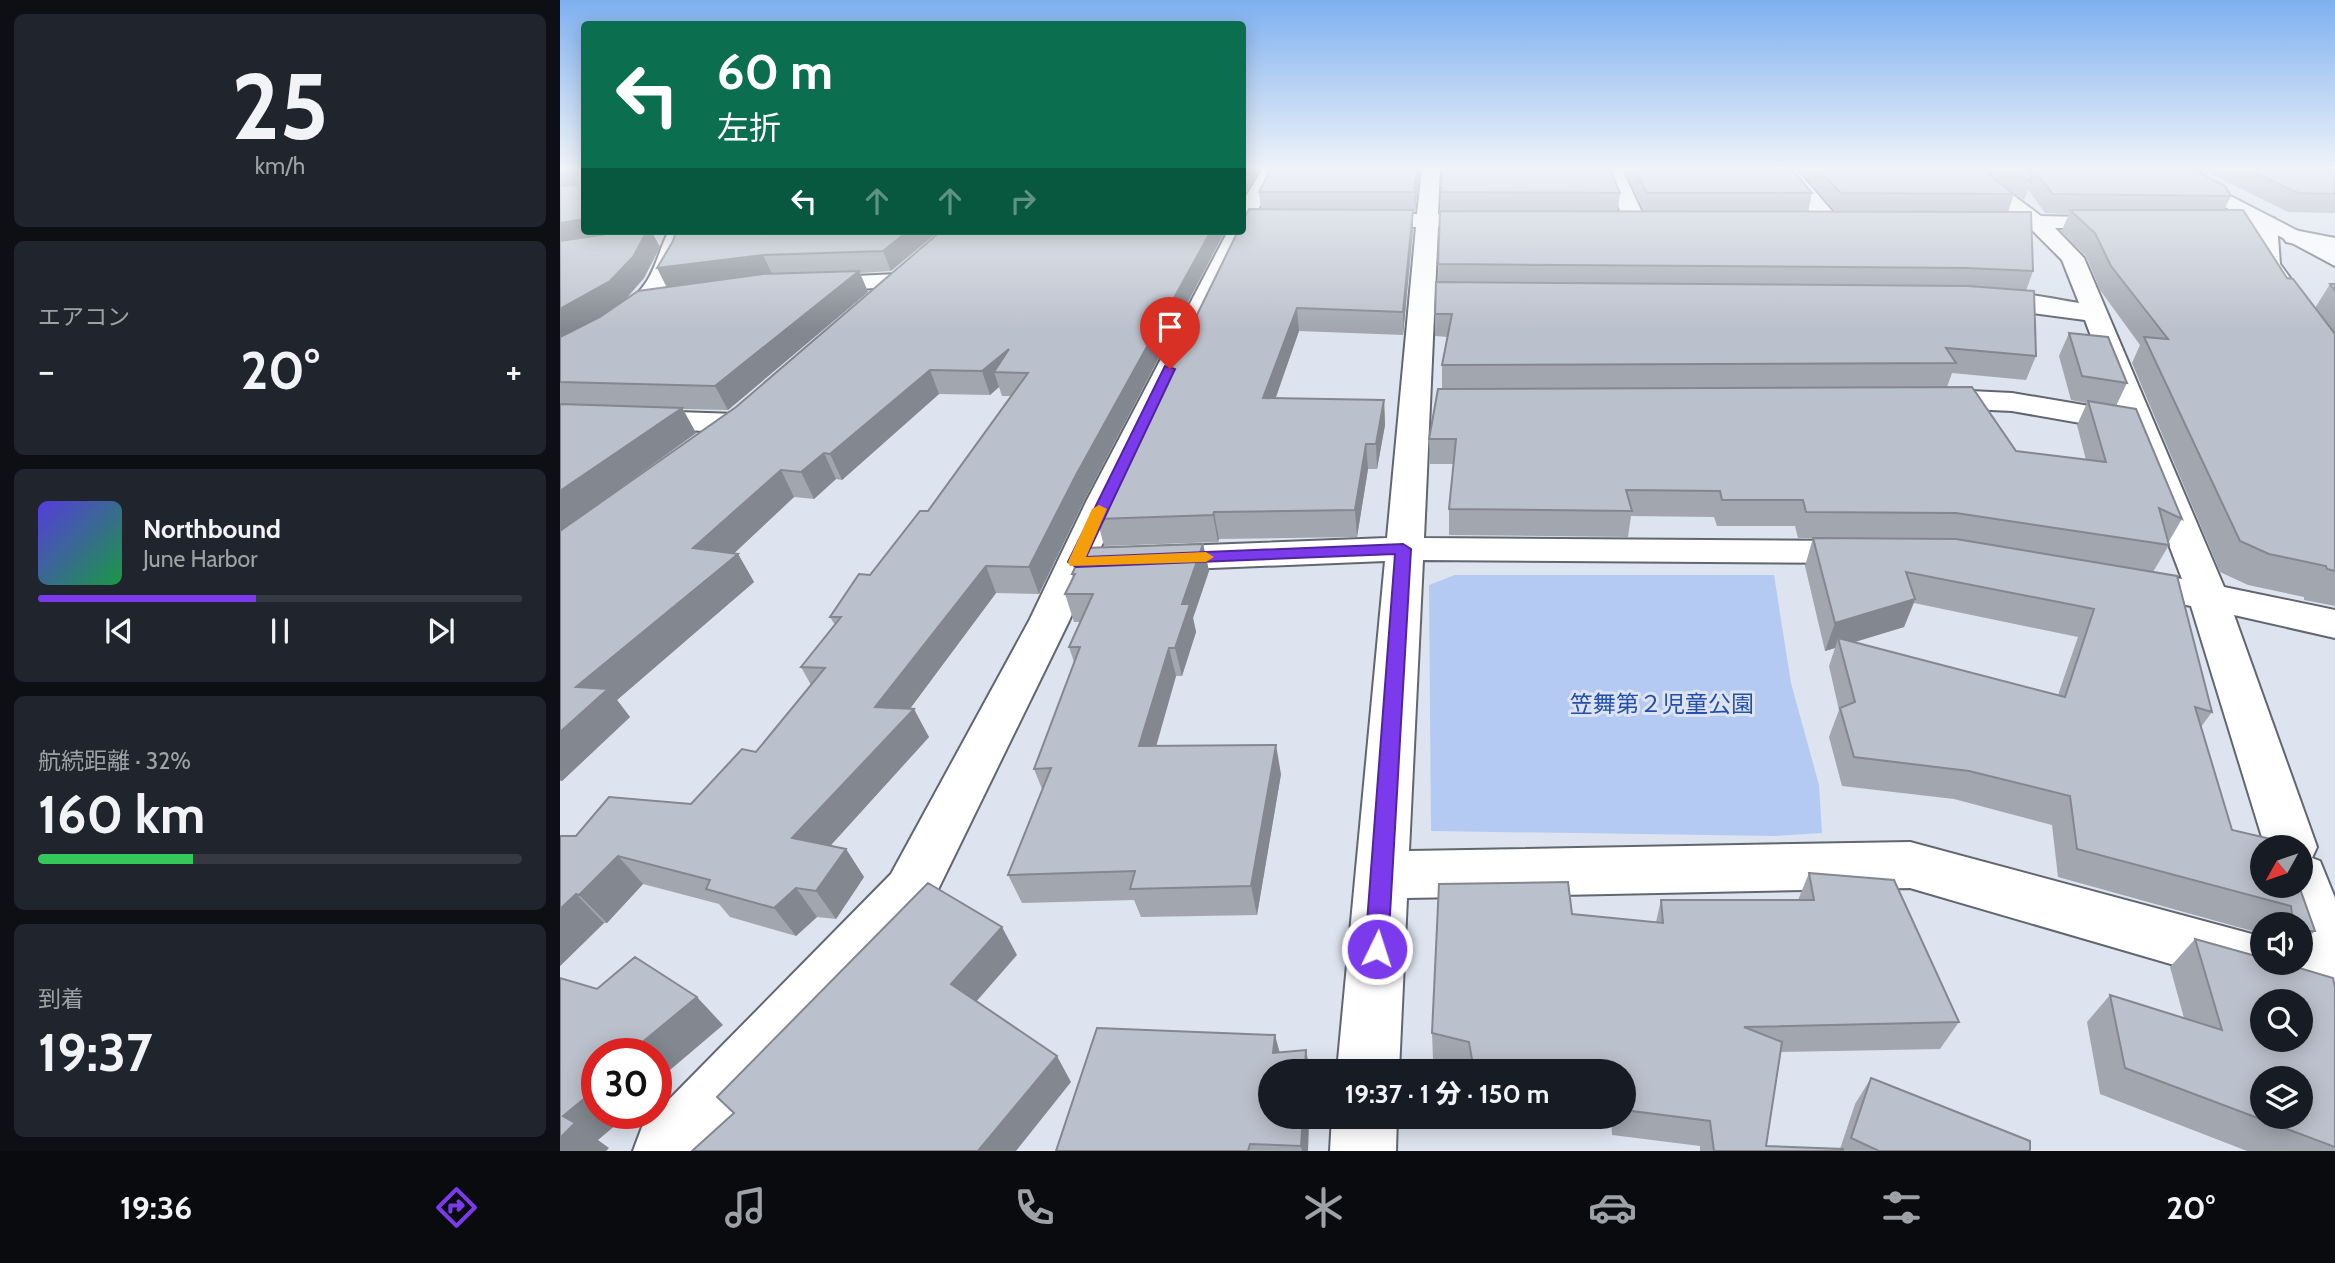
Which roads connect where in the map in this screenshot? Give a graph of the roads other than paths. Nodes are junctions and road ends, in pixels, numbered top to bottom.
1 (1426, 223) edge
2 (2037, 223) edge
3 (2113, 223) edge
4 (2144, 223) edge
5 (2172, 223) edge
6 (2266, 223) junction
7 (677, 235) edge
8 (689, 235) edge
9 (1243, 235) edge
10 (2294, 237) junction
11 (652, 239) dead end
12 (2335, 245) edge
13 (2335, 259) edge
14 (787, 286) edge
15 (1960, 299) edge
16 (869, 307) edge
17 (2097, 314) junction
18 (560, 354) edge
19 (2335, 360) edge
20 (1900, 398) edge
21 (560, 417) edge
22 (2141, 424) junction
23 (703, 448) edge
24 (1403, 549) junction
25 (1889, 552) edge
26 (1076, 562) junction
27 (2090, 576) edge
28 (2208, 596) junction
29 (2335, 624) edge
30 (2287, 835) edge
31 (1381, 875) junction
32 (2308, 898) edge
33 (2335, 982) edge
34 (1369, 1059) edge
35 (1365, 1129) edge
36 (666, 1151) edge
37 (1363, 1151) edge

1 - 24 street
2 - 17 street
3 - 4 street
5 - 6 street
6 - 10 street
6 - 19 street
7 - 11 street
8 - 18 street
9 - 26 street
10 - 12 street
10 - 13 street
14 - 16 street
15 - 17 street
17 - 22 street
20 - 22 street
21 - 23 street
22 - 28 street
24 - 25 street
24 - 26 street
24 - 31 street
26 - 36 street
27 - 28 street
28 - 29 street
28 - 30 street
31 - 33 street
31 - 34 street
32 - 33 street
35 - 37 street

